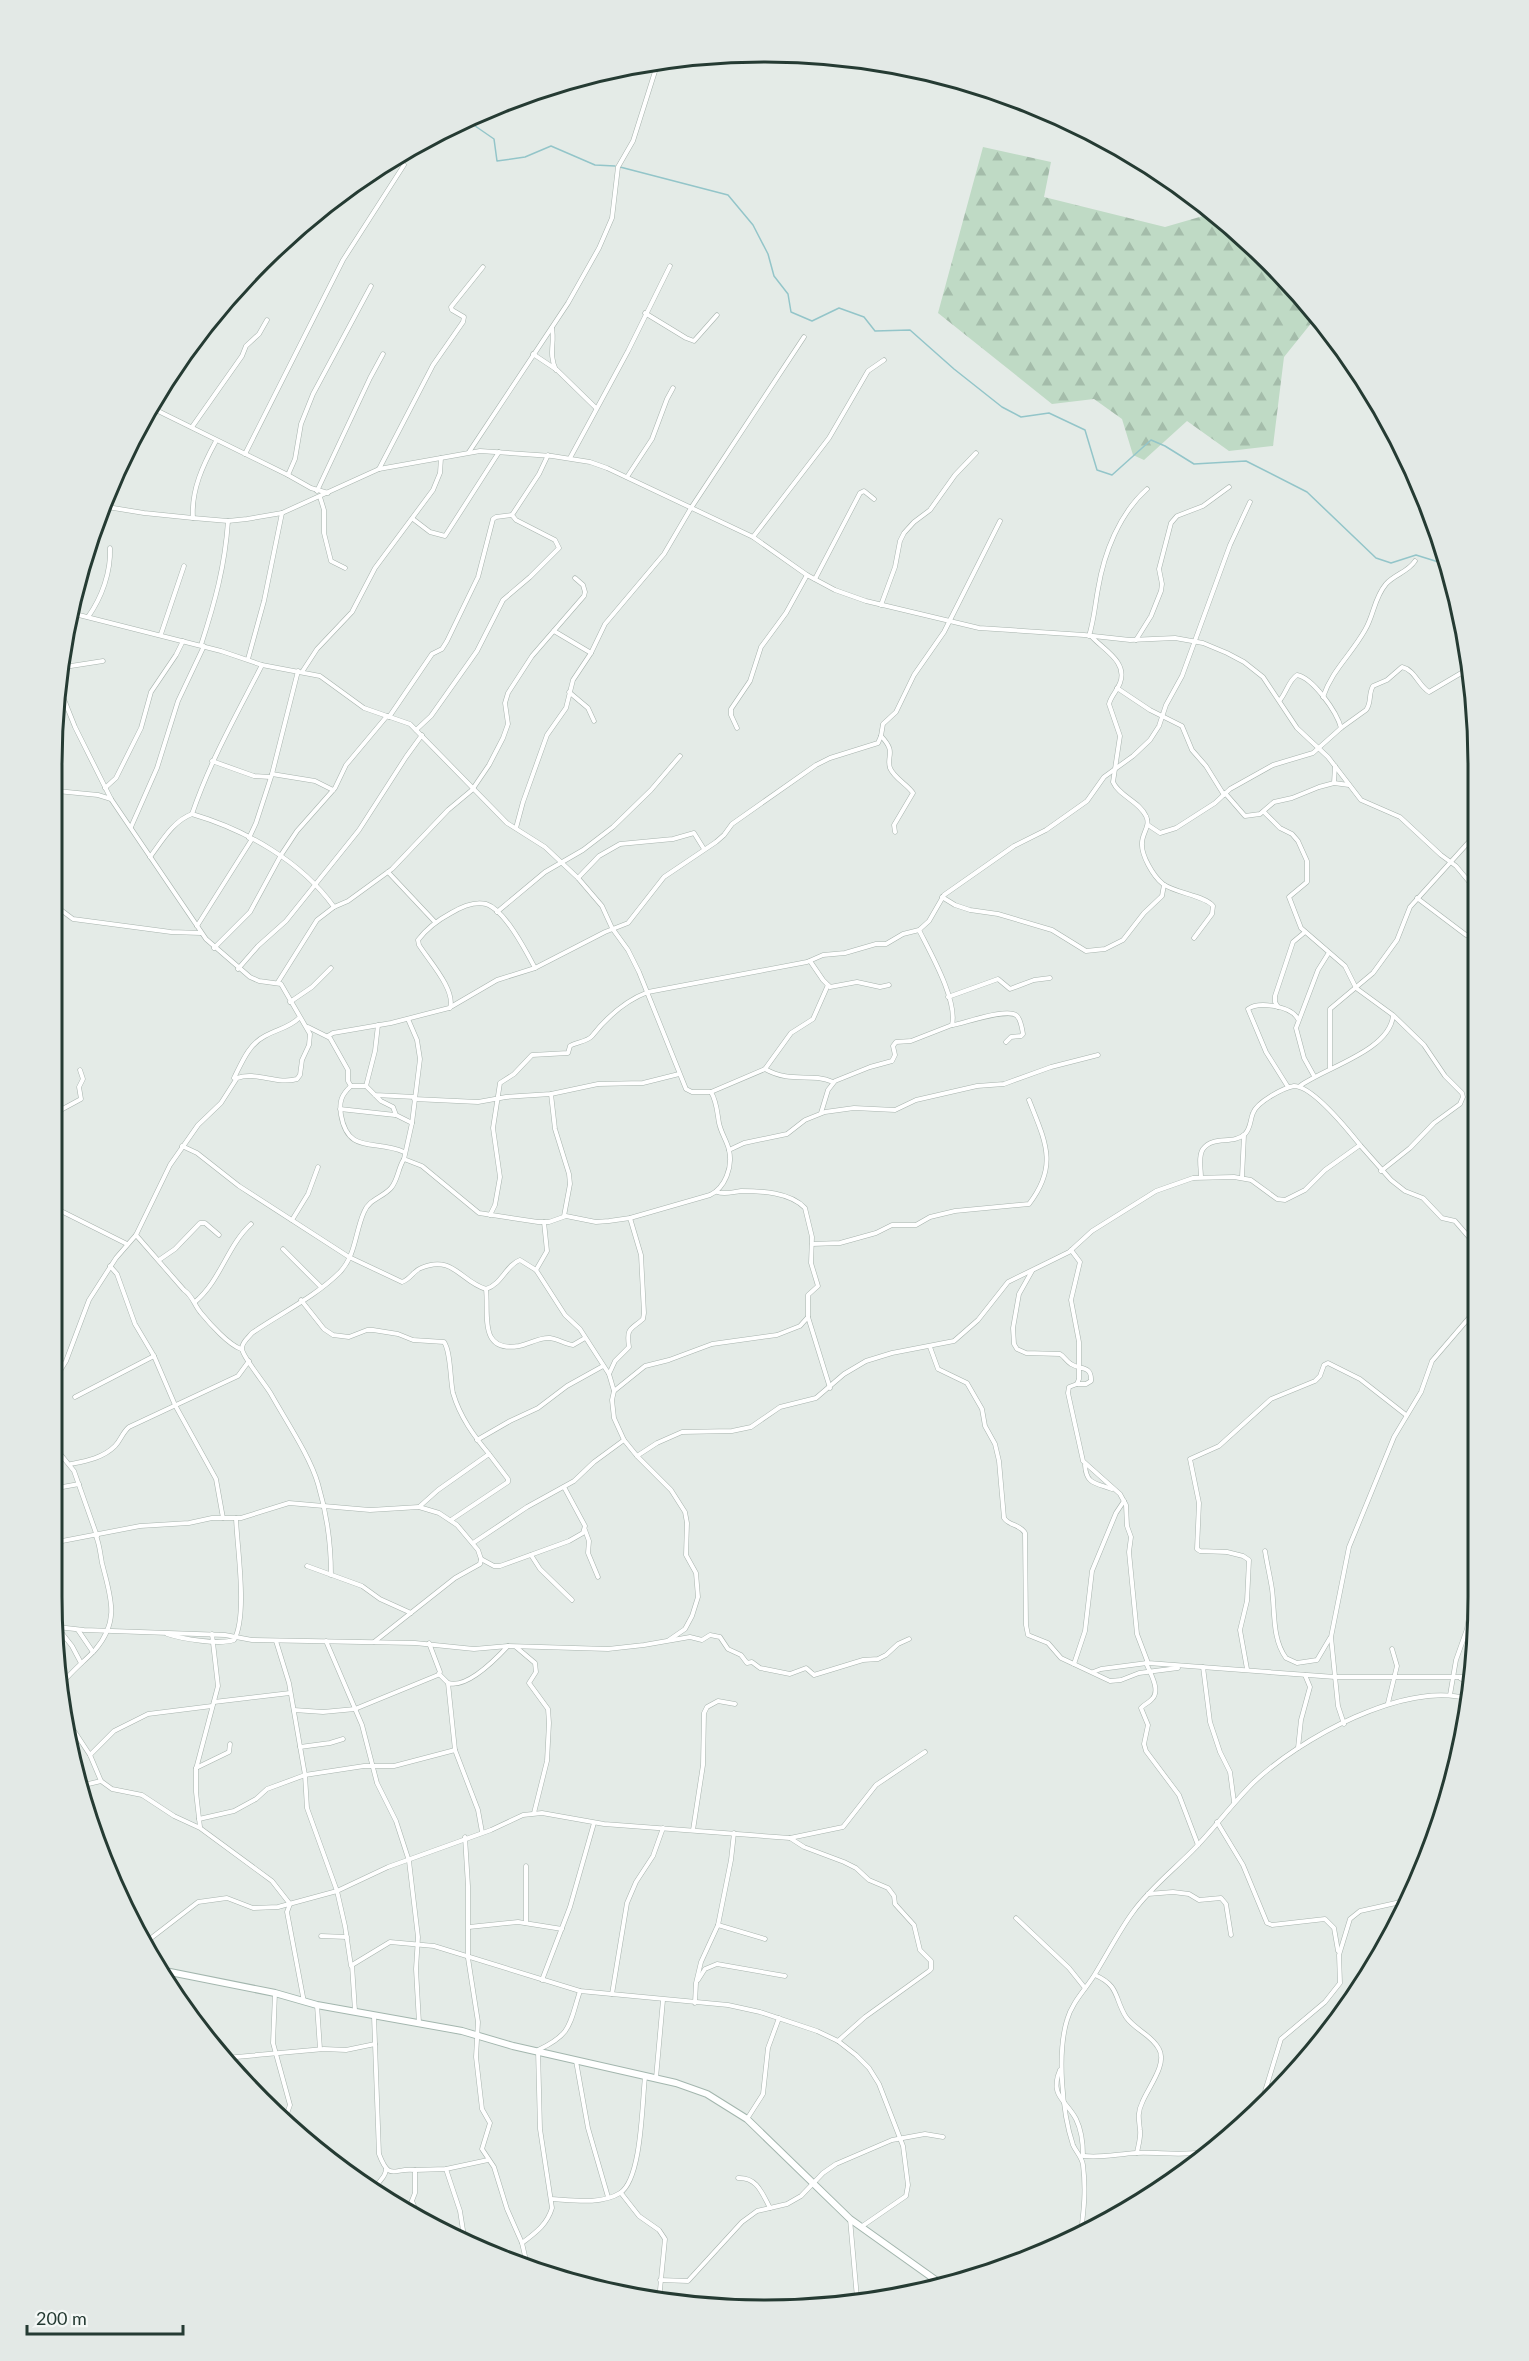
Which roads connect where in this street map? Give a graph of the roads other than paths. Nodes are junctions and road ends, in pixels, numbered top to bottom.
1 (655, 71) edge
2 (404, 165) dead end
3 (670, 266) dead end
4 (483, 267) dead end
5 (371, 286) dead end
6 (645, 313) junction
7 (717, 315) dead end
8 (267, 320) dead end
9 (552, 326) junction
10 (804, 337) dead end
11 (384, 354) dead end
12 (532, 354) junction
13 (884, 360) dead end
14 (557, 370) junction
15 (673, 388) dead end
16 (596, 408) junction
17 (157, 411) edge
18 (192, 427) junction
19 (216, 441) junction
20 (469, 452) junction
21 (499, 452) junction
22 (976, 453) dead end
23 (245, 454) junction
24 (548, 456) junction
25 (441, 458) junction
26 (570, 458) junction
27 (379, 469) junction
28 (288, 475) junction
29 (627, 477) junction
30 (1229, 487) dead end
31 (1147, 489) dead end
32 (317, 491) junction
33 (329, 493) junction
34 (320, 496) junction
35 (874, 500) dead end
36 (1250, 502) dead end
37 (110, 508) edge
38 (691, 508) junction
39 (282, 513) junction
40 (512, 515) junction
41 (193, 518) junction
42 (413, 519) junction
43 (228, 521) junction
44 (1000, 521) dead end
45 (753, 537) junction
46 (110, 548) dead end
47 (1415, 561) dead end
48 (184, 566) dead end
49 (345, 568) dead end
50 (807, 575) junction
51 (575, 578) dead end
52 (815, 579) junction
53 (880, 605) junction
54 (78, 615) edge
55 (88, 617) junction
56 (950, 621) junction
57 (555, 631) junction
58 (160, 634) junction
59 (1090, 636) junction
60 (183, 640) junction
61 (1136, 640) junction
62 (1195, 642) junction
63 (203, 646) junction
64 (591, 653) junction
65 (248, 659) junction
66 (103, 661) dead end
67 (262, 665) junction
68 (69, 666) edge
69 (300, 672) junction
70 (1461, 673) edge
71 (1117, 688) junction
72 (570, 692) junction
73 (1323, 698) junction
74 (1280, 700) junction
75 (65, 702) edge
76 (388, 717) junction
77 (1162, 717) junction
78 (594, 721) dead end
79 (737, 728) dead end
80 (1341, 728) junction
81 (416, 730) junction
82 (422, 735) junction
83 (882, 736) junction
84 (1318, 748) junction
85 (680, 756) dead end
86 (212, 761) junction
87 (1335, 766) junction
88 (1116, 768) junction
89 (271, 776) junction
90 (1334, 783) junction
91 (1349, 785) junction
92 (105, 788) junction
93 (333, 790) junction
94 (472, 790) junction
95 (62, 791) edge
96 (1225, 794) junction
97 (111, 799) junction
98 (1264, 812) junction
99 (192, 814) junction
100 (1148, 825) junction
101 (131, 826) junction
102 (516, 828) junction
103 (895, 832) dead end
104 (250, 838) junction
105 (1468, 843) edge
106 (704, 849) junction
107 (281, 855) junction
108 (150, 857) junction
109 (1450, 862) junction
110 (561, 863) junction
111 (388, 872) junction
112 (578, 878) junction
113 (1468, 880) edge
114 (315, 884) junction
115 (1164, 885) junction
116 (942, 897) junction
117 (1417, 898) junction
118 (334, 907) junction
119 (62, 911) edge
120 (497, 912) junction
121 (435, 922) junction
122 (197, 926) junction
123 (612, 928) junction
124 (919, 930) junction
125 (1305, 932) junction
126 (201, 933) junction
127 (1468, 935) edge
128 (1194, 938) dead end
129 (214, 948) junction
130 (1328, 954) junction
131 (810, 961) junction
132 (331, 968) dead end
133 (535, 968) junction
134 (238, 969) junction
135 (1050, 978) dead end
136 (278, 982) junction
137 (828, 985) junction
138 (889, 985) dead end
139 (1356, 988) junction
140 (648, 992) junction
141 (948, 998) junction
142 (290, 1002) junction
143 (1278, 1007) junction
144 (449, 1008) junction
145 (1393, 1015) junction
146 (299, 1018) junction
147 (1298, 1018) junction
148 (408, 1019) junction
149 (378, 1025) junction
150 (952, 1025) junction
151 (307, 1027) junction
152 (328, 1036) junction
153 (1006, 1042) dead end
154 (1098, 1054) dead end
155 (1330, 1068) junction
156 (765, 1069) junction
157 (80, 1070) dead end
158 (679, 1074) junction
159 (1314, 1076) junction
160 (233, 1082) junction
161 (834, 1082) junction
162 (351, 1086) junction
163 (366, 1086) junction
164 (1300, 1086) junction
165 (1288, 1087) junction
166 (711, 1092) junction
167 (551, 1094) junction
168 (375, 1095) junction
169 (415, 1098) junction
170 (498, 1099) junction
171 (1029, 1100) dead end
172 (62, 1109) edge
173 (340, 1109) junction
174 (821, 1113) junction
175 (395, 1115) junction
176 (412, 1123) junction
177 (1244, 1135) junction
178 (1360, 1145) junction
179 (182, 1146) junction
180 (729, 1150) junction
181 (404, 1152) junction
182 (404, 1159) junction
183 (318, 1167) dead end
184 (1381, 1171) junction
185 (1201, 1177) junction
186 (1242, 1177) junction
187 (717, 1192) junction
188 (62, 1212) edge
189 (490, 1215) junction
190 (564, 1216) junction
191 (630, 1218) junction
192 (292, 1220) junction
193 (544, 1222) junction
194 (251, 1224) dead end
195 (136, 1235) junction
196 (219, 1235) dead end
197 (1468, 1237) edge
198 (127, 1244) junction
199 (812, 1244) junction
200 (283, 1249) dead end
201 (1071, 1250) junction
202 (349, 1257) junction
203 (159, 1260) junction
204 (111, 1266) junction
205 (536, 1270) junction
206 (1032, 1270) junction
207 (321, 1287) junction
208 (486, 1289) junction
209 (301, 1300) junction
210 (195, 1302) junction
211 (808, 1317) junction
212 (1468, 1319) edge
213 (585, 1338) junction
214 (930, 1347) junction
215 (242, 1349) junction
216 (154, 1356) junction
217 (249, 1362) junction
218 (603, 1366) junction
219 (1079, 1366) junction
220 (62, 1368) edge
221 (609, 1374) junction
222 (1077, 1384) junction
223 (830, 1388) junction
224 (614, 1391) junction
225 (75, 1397) dead end
226 (175, 1405) junction
227 (1406, 1415) junction
228 (477, 1440) junction
229 (624, 1440) junction
230 (489, 1454) junction
231 (62, 1455) edge
232 (637, 1456) junction
233 (70, 1464) junction
234 (1085, 1464) junction
235 (79, 1484) junction
236 (62, 1487) edge
237 (564, 1487) junction
238 (1115, 1490) junction
239 (1124, 1500) junction
240 (418, 1507) junction
241 (324, 1508) junction
242 (223, 1518) junction
243 (236, 1518) junction
244 (451, 1520) junction
245 (585, 1529) junction
246 (96, 1536) junction
247 (62, 1541) edge
248 (473, 1543) junction
249 (1265, 1551) dead end
250 (531, 1555) junction
251 (482, 1559) junction
252 (307, 1566) dead end
253 (331, 1575) junction
254 (598, 1578) dead end
255 (572, 1600) dead end
256 (411, 1613) junction
257 (63, 1628) edge
258 (78, 1630) junction
259 (1467, 1630) edge
260 (106, 1631) junction
261 (164, 1632) junction
262 (63, 1634) edge
263 (212, 1634) junction
264 (236, 1636) junction
265 (1330, 1637) junction
266 (909, 1639) dead end
267 (325, 1640) junction
268 (213, 1641) junction
269 (276, 1641) junction
270 (666, 1641) junction
271 (373, 1642) junction
272 (429, 1644) junction
273 (508, 1646) junction
274 (516, 1646) junction
275 (1392, 1649) dead end
276 (93, 1652) junction
277 (81, 1663) junction
278 (1147, 1663) junction
279 (1074, 1664) junction
280 (1184, 1666) junction
281 (1203, 1667) junction
282 (1247, 1669) junction
283 (1150, 1671) junction
284 (1093, 1672) junction
285 (439, 1674) junction
286 (1304, 1674) junction
287 (1395, 1676) junction
288 (1335, 1677) junction
289 (1452, 1677) junction
290 (1459, 1677) junction
291 (1462, 1677) edge
292 (67, 1679) edge
293 (1462, 1679) edge
294 (448, 1683) junction
295 (290, 1693) junction
296 (1450, 1695) junction
297 (1460, 1697) edge
298 (213, 1704) junction
299 (735, 1704) dead end
300 (1388, 1704) junction
301 (355, 1709) junction
302 (294, 1710) junction
303 (1344, 1724) junction
304 (75, 1732) edge
305 (343, 1739) dead end
306 (230, 1744) dead end
307 (300, 1747) junction
308 (1298, 1748) junction
309 (455, 1750) junction
310 (925, 1752) dead end
311 (90, 1755) junction
312 (372, 1766) junction
313 (196, 1769) junction
314 (305, 1775) junction
315 (101, 1780) junction
316 (87, 1784) edge
317 (1234, 1803) junction
318 (534, 1813) junction
319 (199, 1819) junction
320 (1217, 1822) junction
321 (594, 1823) junction
322 (200, 1828) junction
323 (663, 1828) junction
324 (693, 1830) junction
325 (482, 1832) junction
326 (734, 1833) junction
327 (465, 1838) junction
328 (790, 1838) junction
329 (1198, 1845) junction
330 (410, 1861) junction
331 (526, 1866) dead end
332 (337, 1891) junction
333 (1147, 1894) junction
334 (1397, 1903) edge
335 (290, 1904) junction
336 (1016, 1918) dead end
337 (526, 1923) junction
338 (718, 1925) junction
339 (469, 1927) junction
340 (562, 1929) junction
341 (1231, 1935) dead end
342 (321, 1936) dead end
343 (347, 1937) junction
344 (151, 1938) edge
345 (765, 1940) dead end
346 (418, 1946) junction
347 (1339, 1955) junction
348 (468, 1958) junction
349 (351, 1968) junction
350 (171, 1972) edge
351 (1095, 1975) junction
352 (785, 1976) dead end
353 (542, 1980) junction
354 (696, 1983) junction
355 (1085, 1988) junction
356 (580, 1991) junction
357 (275, 1993) junction
358 (612, 1994) junction
359 (663, 2000) junction
360 (304, 2001) junction
361 (695, 2003) junction
362 (317, 2005) junction
363 (355, 2012) junction
364 (374, 2015) junction
365 (779, 2018) junction
366 (419, 2023) junction
367 (477, 2036) junction
368 (838, 2042) junction
369 (375, 2044) junction
370 (320, 2049) junction
371 (538, 2050) junction
372 (276, 2054) junction
373 (234, 2057) edge
374 (575, 2059) junction
375 (645, 2076) junction
376 (656, 2078) junction
377 (1265, 2090) edge
378 (1065, 2105) junction
379 (287, 2113) edge
380 (747, 2119) junction
381 (943, 2137) dead end
382 (900, 2138) junction
383 (1137, 2153) junction
384 (1193, 2153) edge
385 (1084, 2156) junction
386 (488, 2160) junction
387 (1083, 2165) junction
388 (386, 2169) junction
389 (446, 2169) junction
390 (415, 2170) junction
391 (738, 2178) dead end
392 (378, 2184) edge
393 (813, 2184) junction
394 (621, 2193) junction
395 (608, 2197) junction
396 (551, 2199) junction
397 (412, 2201) joint
398 (414, 2205) edge
399 (770, 2208) junction
400 (850, 2219) junction
401 (1083, 2223) edge
402 (861, 2228) junction
403 (463, 2231) edge
404 (522, 2243) junction
405 (525, 2257) edge
406 (934, 2279) edge
407 (660, 2280) junction
408 (659, 2291) edge
409 (857, 2293) edge

1 - 9 street
2 - 23 street
3 - 6 street
4 - 27 street
5 - 28 street
6 - 7 street
6 - 16 street
8 - 18 street
9 - 12 street
9 - 14 street
10 - 38 street
11 - 32 street
12 - 14 street
12 - 20 street
13 - 45 street
14 - 16 street
15 - 29 street
16 - 26 street
17 - 18 street
18 - 19 street
19 - 23 street
19 - 41 street
20 - 21 street
20 - 25 street
21 - 24 street
21 - 42 street
22 - 53 street
23 - 28 street
24 - 26 street
24 - 40 street
25 - 27 street
25 - 42 street
26 - 29 street
27 - 33 street
28 - 32 street
29 - 38 street
30 - 61 street
31 - 59 street
32 - 33 street
33 - 34 street
34 - 39 street
34 - 49 street
35 - 52 street
36 - 62 street
37 - 41 street
38 - 45 street
38 - 64 street
39 - 43 street
39 - 65 street
40 - 76 street
40 - 81 street
41 - 43 street
42 - 69 street
43 - 63 street
44 - 56 street
45 - 50 street
46 - 55 street
47 - 73 street
48 - 58 street
50 - 52 street
50 - 79 street
51 - 57 street
52 - 53 street
53 - 56 street
54 - 55 street
55 - 58 street
56 - 59 street
56 - 83 street
57 - 64 street
57 - 94 street
58 - 60 street
59 - 61 street
59 - 71 street
60 - 63 street
60 - 92 street
61 - 62 street
62 - 74 street
62 - 77 street
63 - 65 street
63 - 101 street
64 - 72 street
65 - 67 street
66 - 68 street
67 - 69 street
67 - 86 street
69 - 76 street
69 - 89 street
70 - 80 street
71 - 77 street
71 - 88 street
72 - 78 street
72 - 102 street
73 - 74 street
73 - 80 street
74 - 84 street
75 - 92 street
76 - 81 street
76 - 93 street
77 - 88 street
77 - 96 street
80 - 84 street
81 - 82 street
82 - 94 street
82 - 114 street
83 - 103 street
83 - 106 street
84 - 87 street
84 - 96 street
85 - 110 street
86 - 89 street
86 - 99 street
87 - 90 street
87 - 91 street
88 - 100 street
88 - 116 street
89 - 93 street
89 - 104 street
90 - 91 street
90 - 98 street
91 - 109 street
92 - 97 street
93 - 107 street
94 - 102 street
94 - 111 street
95 - 97 street
96 - 98 street
96 - 100 street
97 - 101 street
98 - 125 street
99 - 104 street
99 - 108 street
100 - 115 street
101 - 108 street
102 - 110 street
104 - 107 street
104 - 122 street
105 - 109 street
106 - 112 street
106 - 123 street
107 - 114 street
107 - 129 street
108 - 122 street
109 - 113 street
109 - 117 street
110 - 112 street
110 - 120 street
111 - 118 street
111 - 121 street
112 - 123 street
114 - 118 street
114 - 134 street
115 - 116 street
115 - 128 street
116 - 124 street
117 - 127 street
117 - 139 street
118 - 136 street
119 - 126 street
120 - 121 street
120 - 133 street
121 - 144 street
122 - 126 street
123 - 133 street
123 - 140 street
124 - 131 street
124 - 141 street
125 - 130 street
125 - 143 street
126 - 129 street
129 - 134 street
130 - 139 street
130 - 147 street
131 - 137 street
131 - 140 street
132 - 142 street
133 - 144 street
134 - 136 street
135 - 141 street
136 - 142 street
137 - 138 street
137 - 156 street
139 - 145 street
139 - 155 street
140 - 158 street
140 - 170 street
141 - 150 street
142 - 146 street
143 - 147 street
143 - 165 street
144 - 148 street
145 - 155 street
145 - 184 street
146 - 151 street
146 - 160 street
147 - 159 street
148 - 149 street
148 - 169 street
149 - 152 street
149 - 163 street
150 - 153 street
150 - 161 street
151 - 152 street
151 - 160 street
152 - 162 street
154 - 174 street
155 - 159 street
156 - 161 street
156 - 166 street
157 - 172 street
158 - 166 street
158 - 167 street
159 - 164 street
160 - 179 street
161 - 174 street
162 - 163 street
162 - 173 street
163 - 168 street
164 - 165 street
164 - 178 street
165 - 177 street
166 - 180 street
167 - 170 street
167 - 190 street
168 - 169 street
168 - 175 street
169 - 170 street
169 - 176 street
170 - 189 street
171 - 199 street
173 - 175 street
173 - 181 street
174 - 180 street
175 - 176 street
176 - 181 street
177 - 185 street
177 - 186 street
178 - 184 street
178 - 186 street
179 - 192 street
179 - 195 street
180 - 187 street
181 - 182 street
182 - 189 street
182 - 202 street
183 - 192 street
184 - 197 street
185 - 186 street
185 - 201 street
187 - 191 street
187 - 199 street
188 - 198 street
189 - 193 street
190 - 191 street
190 - 193 street
191 - 221 street
192 - 202 street
193 - 205 street
194 - 210 street
195 - 198 street
195 - 203 street
196 - 203 street
198 - 204 street
199 - 211 street
200 - 207 street
201 - 206 street
201 - 219 street
202 - 207 street
202 - 208 street
203 - 210 street
204 - 216 street
204 - 220 street
205 - 208 street
205 - 213 street
206 - 214 street
206 - 219 street
207 - 209 street
208 - 213 street
209 - 215 street
209 - 228 street
210 - 215 street
211 - 223 street
211 - 224 street
212 - 227 street
213 - 218 street
214 - 223 street
214 - 279 street
215 - 217 street
216 - 225 street
216 - 226 street
217 - 226 street
217 - 241 street
218 - 221 street
218 - 228 street
219 - 222 street
219 - 222 street
221 - 224 street
222 - 234 street
223 - 232 street
224 - 229 street
226 - 233 street
226 - 242 street
227 - 265 street
227 - 282 street
228 - 230 street
229 - 232 street
229 - 237 street
230 - 240 street
230 - 244 street
231 - 233 street
232 - 270 street
233 - 235 street
234 - 238 street
234 - 238 street
235 - 236 street
235 - 246 street
237 - 245 street
237 - 248 street
238 - 239 street
239 - 278 street
239 - 279 street
240 - 241 street
240 - 244 street
241 - 243 street
241 - 253 street
242 - 243 street
242 - 246 street
243 - 264 street
244 - 248 street
245 - 250 street
245 - 254 street
246 - 247 street
246 - 260 street
248 - 251 street
249 - 265 street
250 - 251 street
250 - 255 street
251 - 256 street
252 - 253 street
253 - 256 street
256 - 271 street
257 - 258 street
258 - 260 street
258 - 276 street
259 - 289 street
260 - 261 street
260 - 276 street
261 - 263 street
261 - 268 street
262 - 277 street
263 - 264 street
263 - 268 street
264 - 268 street
264 - 269 street
265 - 288 street
266 - 270 street
267 - 269 street
267 - 271 street
267 - 301 street
268 - 298 street
269 - 295 street
270 - 274 street
271 - 272 street
272 - 273 street
272 - 285 street
273 - 274 street
273 - 294 street
274 - 318 street
275 - 287 street
276 - 277 street
277 - 292 street
278 - 280 street
278 - 283 street
278 - 284 street
279 - 284 street
280 - 281 street
280 - 283 street
281 - 282 street
281 - 317 street
282 - 286 street
283 - 284 street
283 - 329 street
285 - 294 street
285 - 301 street
286 - 288 street
286 - 308 street
287 - 288 street
287 - 289 street
287 - 300 street
288 - 303 street
289 - 290 street
289 - 296 street
290 - 291 street
290 - 293 street
294 - 309 street
295 - 298 street
295 - 302 street
296 - 297 street
296 - 300 street
298 - 311 street
298 - 313 street
299 - 324 street
300 - 303 street
301 - 302 street
301 - 312 street
302 - 307 street
303 - 308 street
304 - 311 street
305 - 307 street
306 - 313 street
307 - 314 street
308 - 317 street
309 - 312 street
309 - 325 street
310 - 328 street
311 - 315 street
312 - 314 street
312 - 330 street
313 - 319 street
314 - 319 street
314 - 332 street
315 - 316 street
315 - 322 street
317 - 320 street
318 - 321 street
318 - 325 street
319 - 322 street
320 - 329 street
320 - 347 street
321 - 323 street
321 - 340 street
322 - 335 street
323 - 324 street
323 - 358 street
324 - 326 street
325 - 327 street
326 - 328 street
326 - 338 street
327 - 330 street
327 - 339 street
328 - 368 street
329 - 333 street
330 - 332 street
330 - 346 street
331 - 337 street
332 - 335 street
332 - 343 street
333 - 341 street
333 - 351 street
334 - 347 street
335 - 344 street
335 - 360 street
336 - 355 street
337 - 339 street
337 - 340 street
338 - 345 street
338 - 354 street
339 - 348 street
340 - 353 street
342 - 343 street
343 - 349 street
346 - 348 street
346 - 349 street
346 - 366 street
347 - 377 street
348 - 353 street
348 - 367 street
349 - 363 street
350 - 357 street
351 - 355 street
351 - 383 street
352 - 354 street
353 - 356 street
354 - 361 street
355 - 378 street
356 - 358 street
356 - 371 street
357 - 360 street
357 - 372 street
358 - 359 street
359 - 361 street
359 - 376 street
360 - 362 street
361 - 365 street
362 - 363 street
362 - 370 street
363 - 364 street
364 - 366 street
364 - 369 street
365 - 368 street
365 - 380 street
366 - 367 street
367 - 371 street
367 - 386 street
368 - 382 street
369 - 370 street
369 - 388 street
370 - 372 street
371 - 374 street
371 - 396 street
372 - 373 street
372 - 379 street
374 - 375 street
374 - 395 street
375 - 376 street
375 - 394 street
376 - 380 street
378 - 385 street
378 - 387 street
380 - 393 street
381 - 382 street
382 - 393 street
382 - 402 street
383 - 384 street
383 - 385 street
385 - 387 street
386 - 389 street
386 - 404 street
387 - 401 street
388 - 390 street
388 - 392 street
389 - 390 street
389 - 403 street
390 - 397 street
391 - 399 street
393 - 399 street
393 - 400 street
394 - 395 street
394 - 407 street
395 - 396 street
396 - 404 street
397 - 398 street
399 - 407 street
400 - 402 street
400 - 409 street
402 - 406 street
404 - 405 street
407 - 408 street

